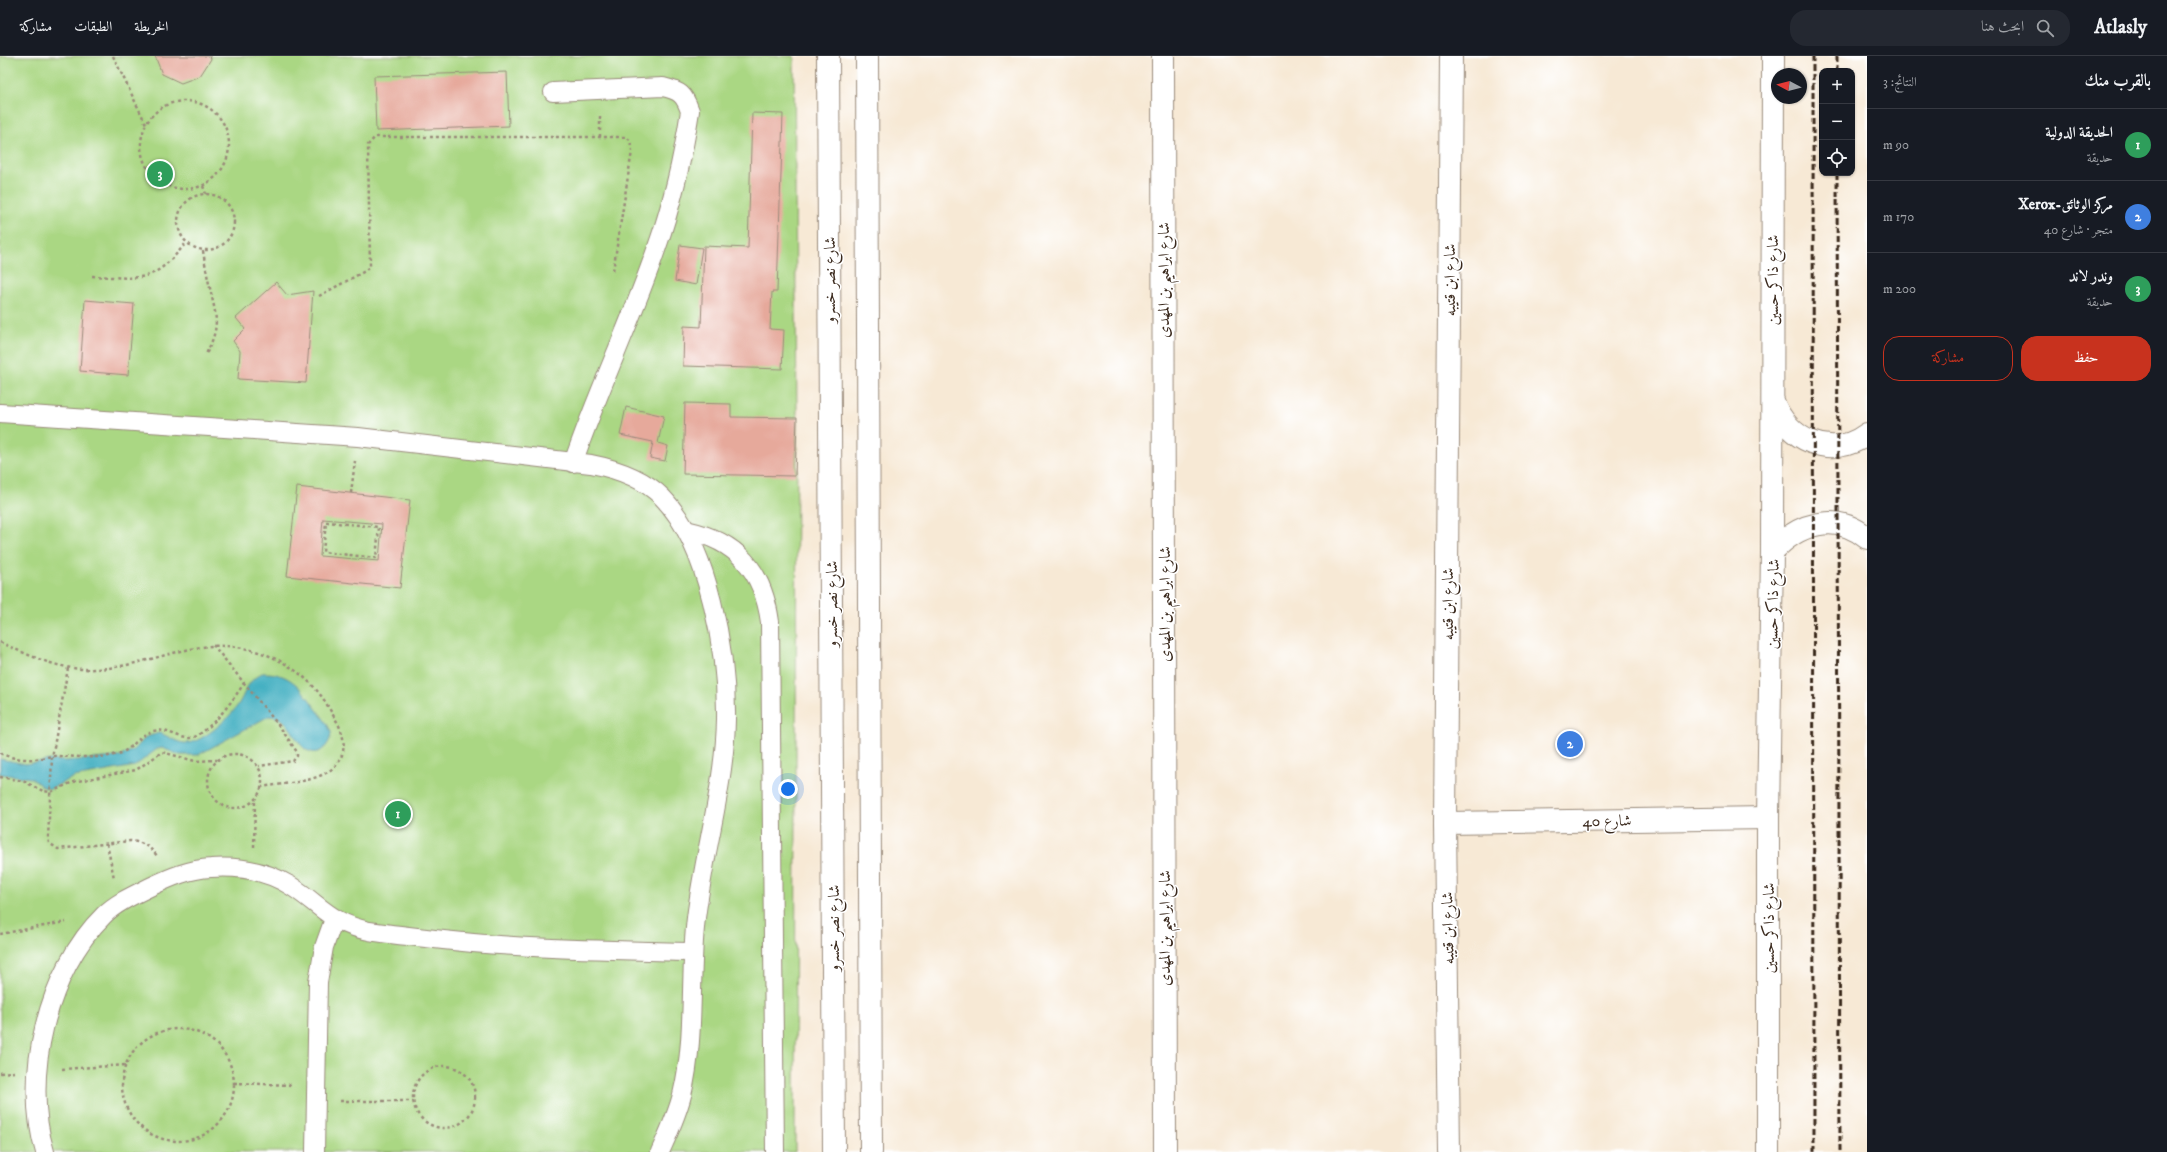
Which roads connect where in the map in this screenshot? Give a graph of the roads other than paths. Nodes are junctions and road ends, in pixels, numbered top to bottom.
1 (828, 56) edge
2 (866, 56) edge
3 (1163, 56) edge
4 (1451, 56) edge
5 (1773, 56) edge
6 (553, 92) dead end
7 (1772, 398) junction
8 (0, 414) edge
9 (1867, 434) edge
10 (573, 463) junction
11 (686, 530) junction
12 (1867, 538) edge
13 (1772, 552) junction
14 (1768, 818) junction
15 (1445, 823) junction
16 (334, 919) junction
17 (693, 952) junction
18 (45, 1152) edge
19 (315, 1152) edge
20 (660, 1152) edge
21 (775, 1152) edge
22 (834, 1152) edge
23 (871, 1152) edge
24 (1165, 1152) edge
25 (1449, 1152) edge
26 (1768, 1152) edge

1 - 22 street, شارع نصر خسرو
2 - 23 street
3 - 24 street, شارع ابراهيم بن المهدى
4 - 15 street, شارع ابن قتيبه
5 - 7 street, شارع ذاكر حسين
6 - 10 lane
7 - 9 street
7 - 13 street, شارع ذاكر حسين
8 - 10 lane
10 - 11 lane
11 - 17 lane
11 - 21 lane
12 - 13 street
13 - 14 street, شارع ذاكر حسين
14 - 15 street, شارع 40
14 - 26 street, شارع ذاكر حسين
15 - 25 street, شارع ابن قتيبه
16 - 17 lane
16 - 18 lane
16 - 19 lane
17 - 20 lane

